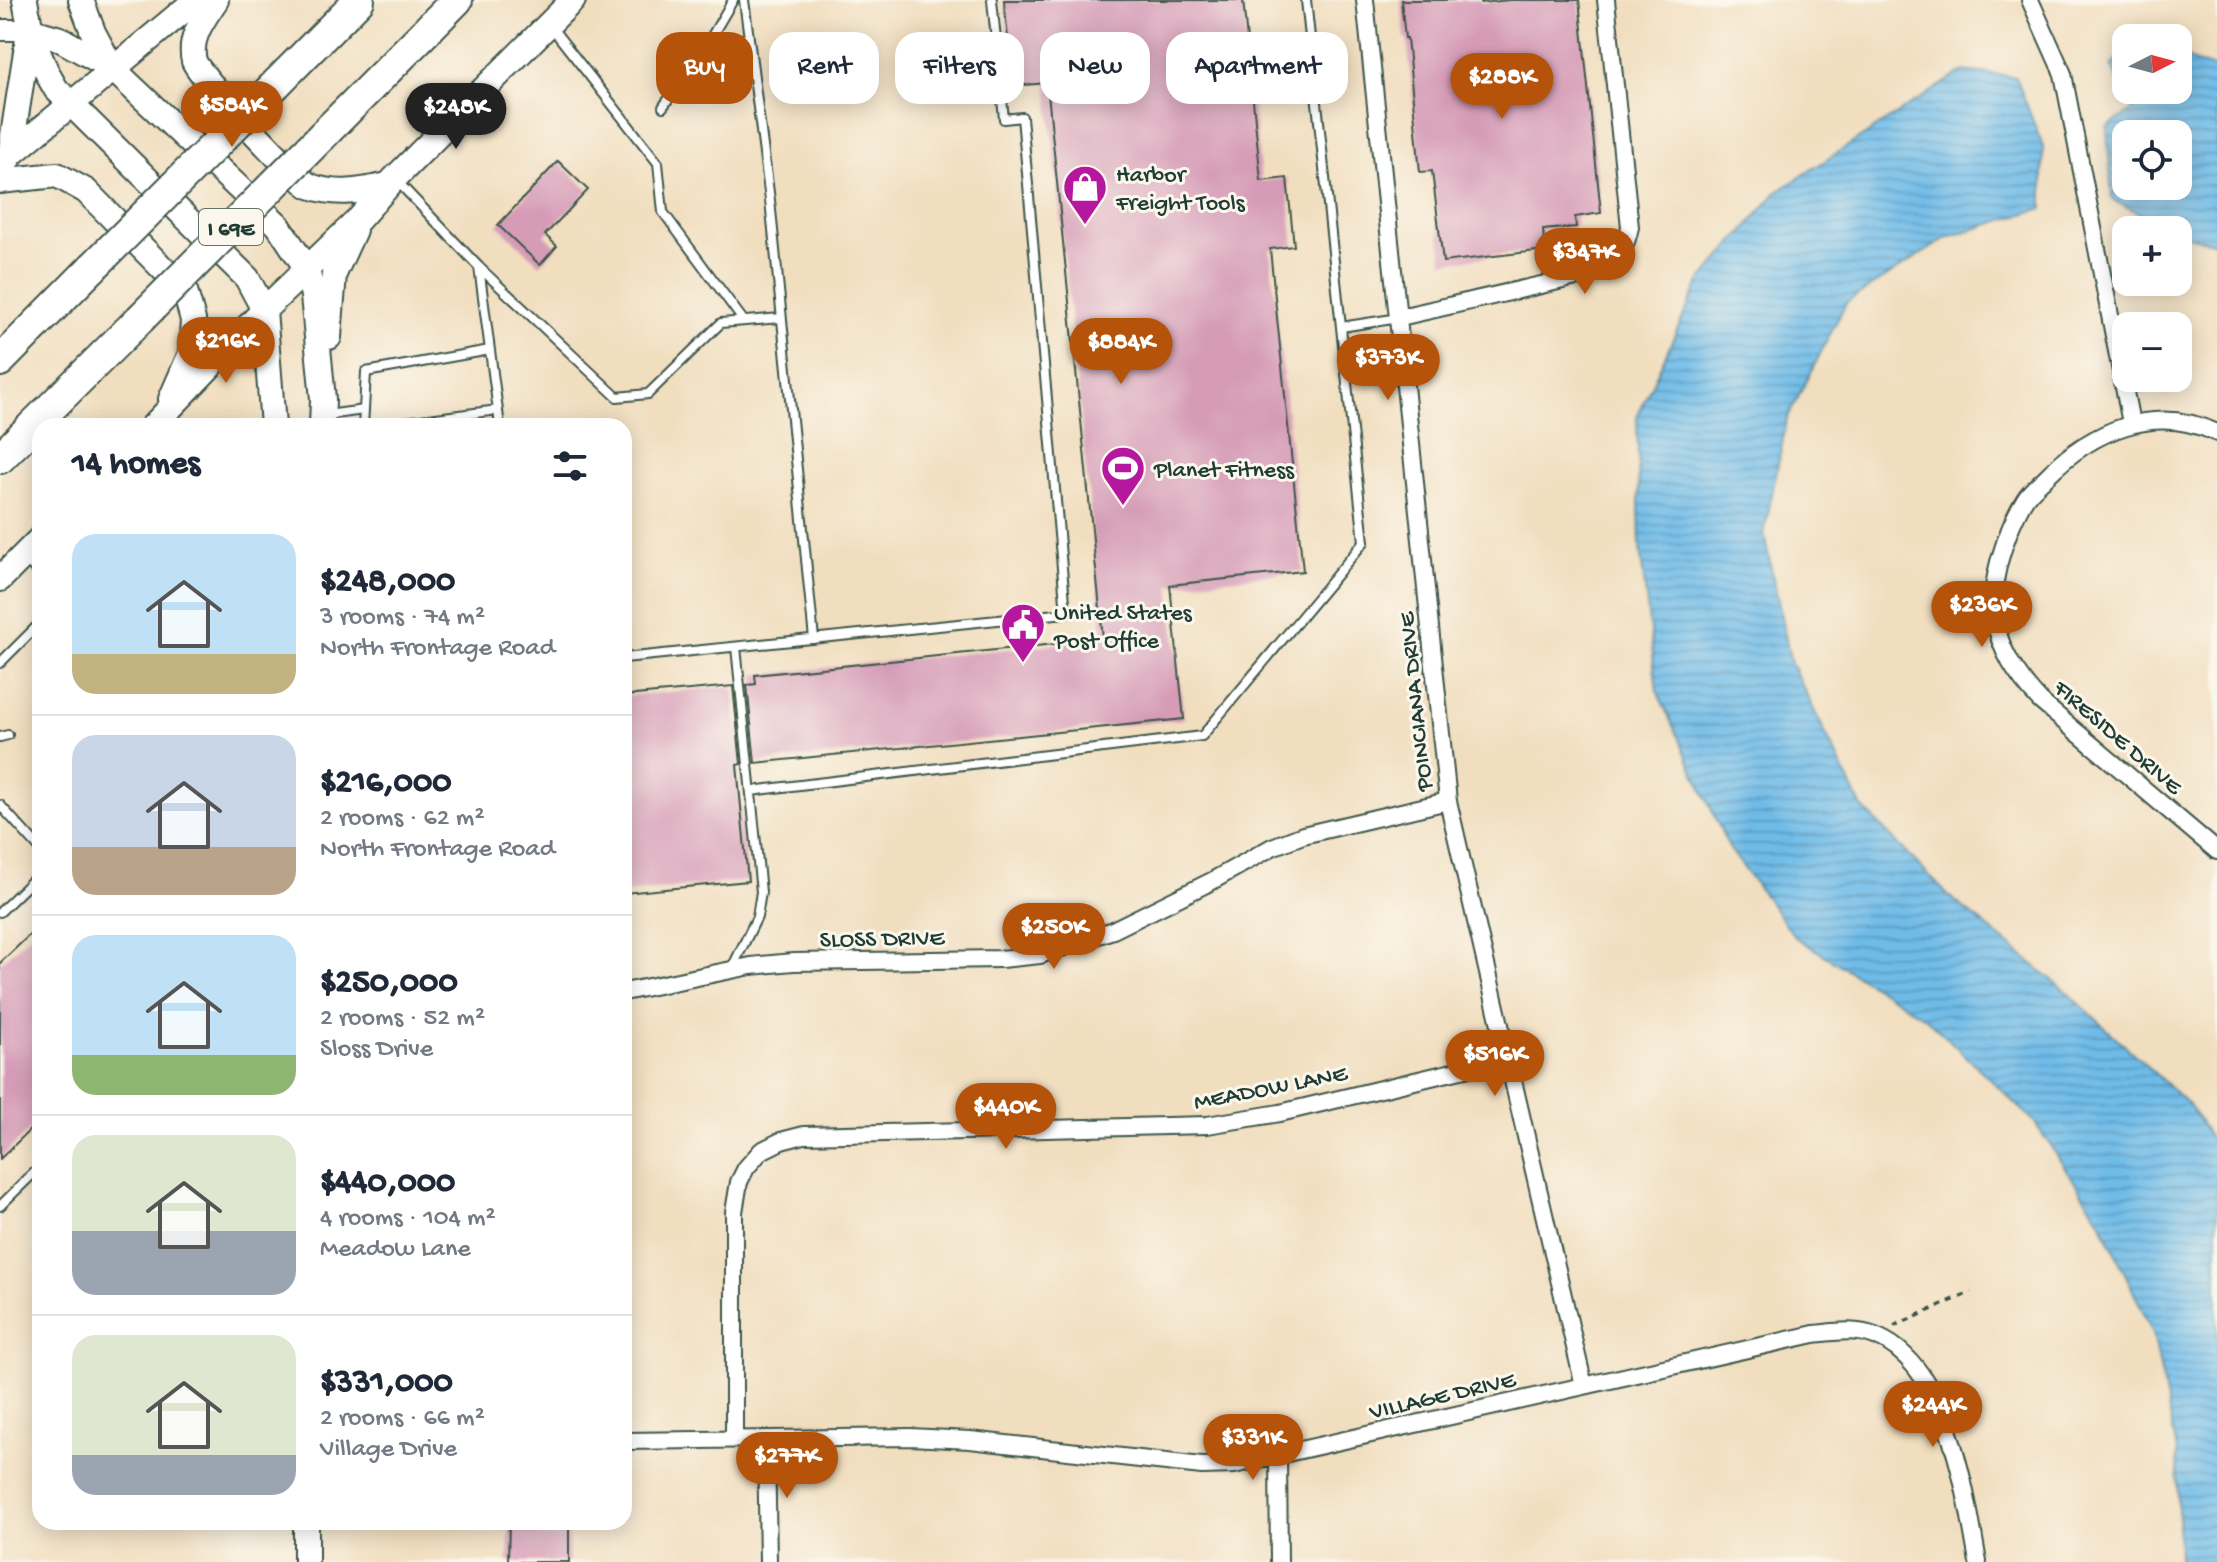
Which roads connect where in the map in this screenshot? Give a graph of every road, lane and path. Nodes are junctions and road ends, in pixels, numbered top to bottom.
1 (25, 0) edge
2 (81, 0) edge
3 (196, 0) edge
4 (216, 0) edge
5 (359, 0) edge
6 (457, 0) edge
7 (573, 0) edge
8 (733, 0) edge
9 (744, 0) edge
10 (992, 0) edge
11 (1306, 0) edge
12 (1365, 0) edge
13 (1606, 0) edge
14 (2030, 0) edge
15 (549, 24) junction
16 (0, 30) edge
17 (29, 30) junction
18 (714, 32) edge
19 (748, 32) edge
20 (112, 68) junction
21 (753, 73) edge
22 (70, 103) junction
23 (665, 104) edge
24 (663, 107) dead end
25 (3, 170) edge
26 (391, 182) junction
27 (359, 219) junction
28 (479, 267) junction
29 (307, 269) junction
30 (264, 310) junction
31 (1400, 317) junction
32 (781, 318) junction
33 (743, 320) junction
34 (1341, 327) junction
35 (490, 350) junction
36 (0, 361) edge
37 (364, 410) junction
38 (498, 410) junction
39 (323, 413) edge
40 (40, 418) edge
41 (159, 418) edge
42 (161, 418) edge
43 (272, 418) edge
44 (364, 418) edge
45 (436, 418) edge
46 (499, 418) edge
47 (2131, 423) junction
48 (32, 426) edge
49 (2217, 433) edge
50 (0, 458) edge
51 (32, 548) edge
52 (0, 579) edge
53 (32, 631) edge
54 (814, 639) junction
55 (736, 647) junction
56 (632, 657) edge
57 (0, 663) edge
58 (751, 791) junction
59 (1448, 801) junction
60 (0, 805) edge
61 (32, 840) edge
62 (2217, 851) edge
63 (32, 881) edge
64 (0, 912) edge
65 (731, 970) junction
66 (632, 990) edge
67 (1507, 1059) junction
68 (32, 1175) edge
69 (0, 1206) edge
70 (1971, 1292) dead end
71 (1873, 1335) junction
72 (1584, 1386) junction
73 (734, 1439) junction
74 (766, 1439) junction
75 (632, 1441) edge
76 (1278, 1457) junction
77 (306, 1530) edge
78 (306, 1562) edge
79 (768, 1562) edge
80 (1279, 1562) edge
81 (1978, 1562) edge

1 - 17 main road
2 - 20 main road
3 - 20 main road
4 - 26 main road
5 - 36 highway, I 69E, bridge
6 - 40 highway, I 69E, bridge
7 - 15 main road
8 - 18 lane
9 - 19 lane
10 - 54 lane
11 - 34 lane
12 - 31 street, POINCIANA DRIVE
13 - 31 street
14 - 47 street
15 - 26 main road
15 - 33 lane
16 - 17 street
17 - 20 main road
17 - 22 main road
17 - 25 main road
20 - 22 main road
20 - 29 main road
21 - 32 lane
22 - 25 main road
22 - 30 main road
23 - 24 lane
25 - 41 main road
26 - 27 main road
26 - 28 lane
27 - 29 main road
27 - 39 main road
28 - 33 lane
28 - 35 lane
29 - 30 main road
29 - 39 main road
30 - 42 main road
30 - 43 main road
31 - 34 lane
31 - 59 street, POINCIANA DRIVE
32 - 33 lane
32 - 54 lane
34 - 58 lane
35 - 37 lane
35 - 38 lane
37 - 39 lane
37 - 44 lane
38 - 45 lane
38 - 46 lane
47 - 49 street
47 - 62 street, FIRESIDE DRIVE
48 - 50 highway, I 69E, bridge
51 - 52 main road
53 - 57 lane
54 - 55 lane
55 - 56 lane
55 - 58 lane
58 - 65 lane
59 - 65 street, SLOSS DRIVE
59 - 67 street, POINCIANA DRIVE
60 - 61 lane
63 - 64 lane
65 - 66 street, SLOSS DRIVE
67 - 72 street, POINCIANA DRIVE
67 - 73 street, MEADOW LANE
68 - 69 lane
70 - 71 path
71 - 72 street, VILLAGE DRIVE
71 - 81 street
72 - 76 street, VILLAGE DRIVE
73 - 74 street, VILLAGE DRIVE
73 - 75 street, VILLAGE DRIVE
74 - 76 street, VILLAGE DRIVE
74 - 79 street
76 - 80 street
77 - 78 main road

